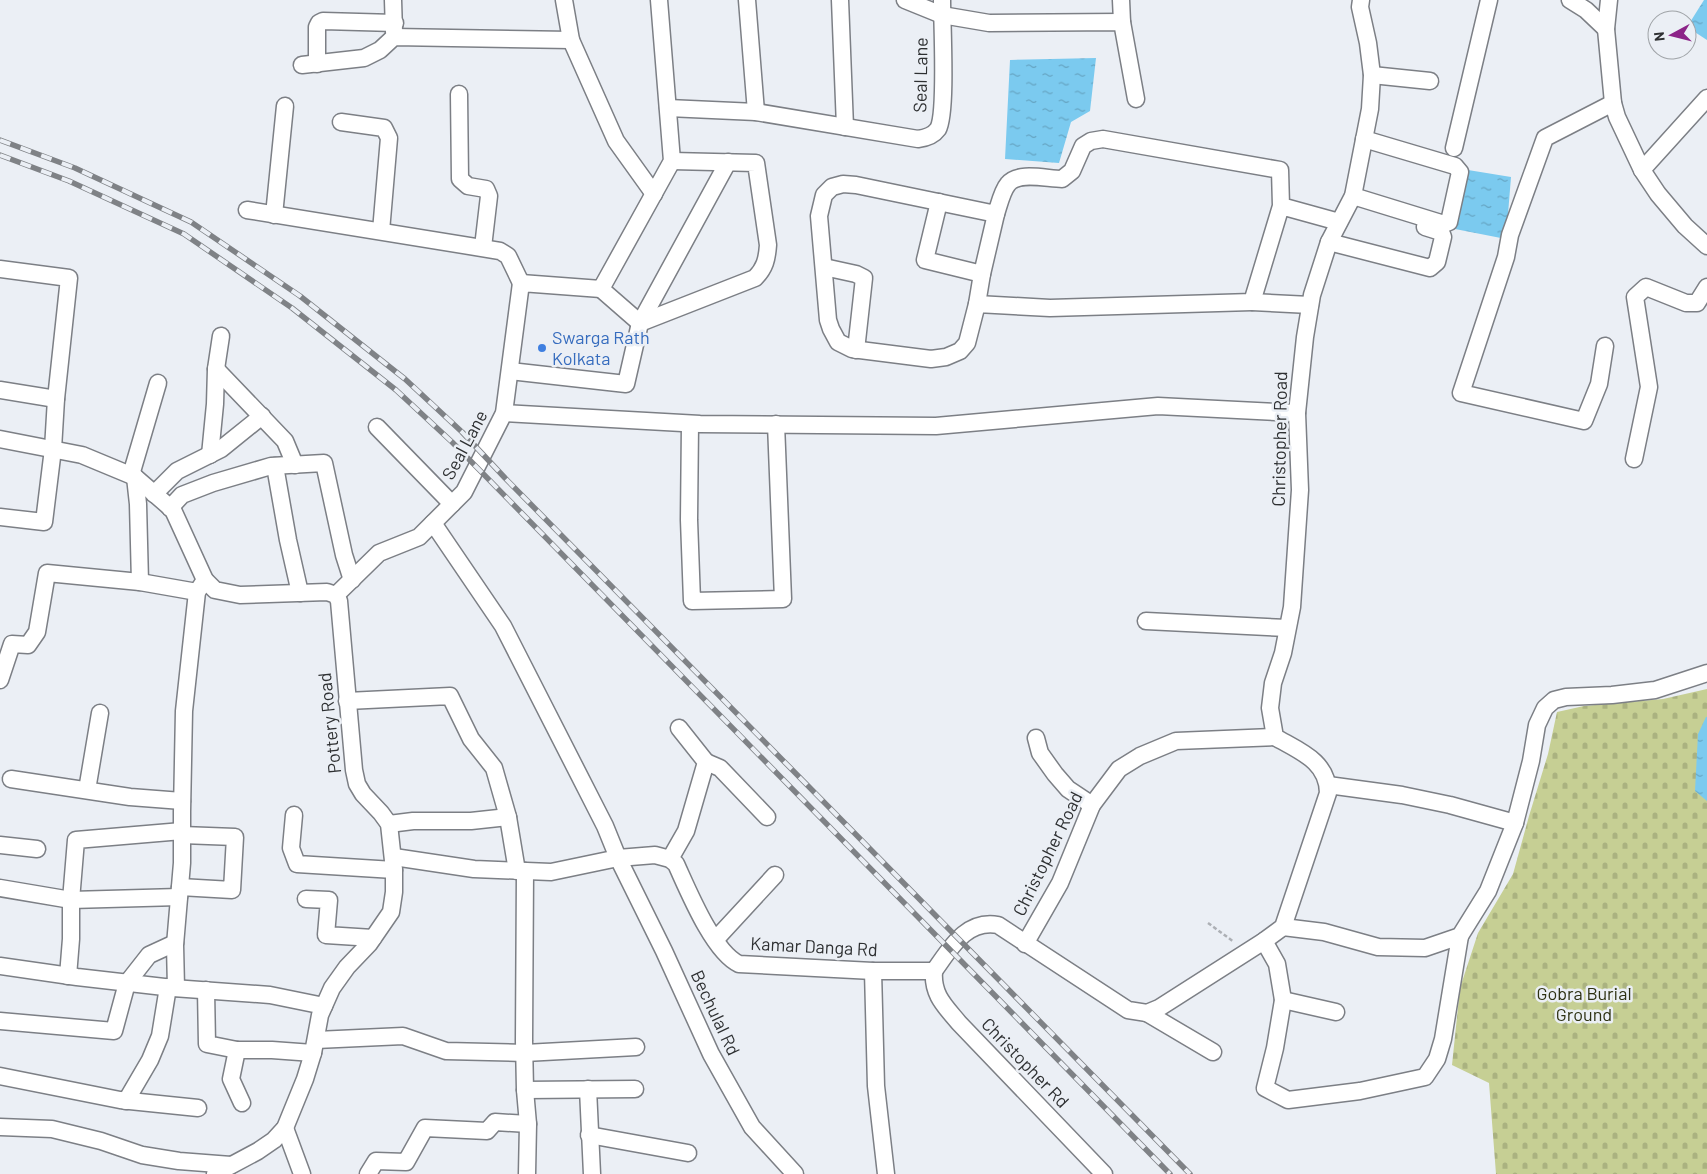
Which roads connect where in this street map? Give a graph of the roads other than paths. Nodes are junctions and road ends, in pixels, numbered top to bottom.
1 (394, 0) edge
2 (564, 0) edge
3 (659, 0) edge
4 (747, 0) edge
5 (840, 0) edge
6 (905, 0) edge
7 (1121, 0) edge
8 (1361, 0) edge
9 (1488, 0) edge
10 (1570, 0) edge
11 (1609, 0) edge
12 (942, 7) edge
13 (1122, 22) junction
14 (1606, 29) junction
15 (394, 30) junction
16 (571, 40) junction
17 (1372, 74) junction
18 (1430, 81) dead end
19 (458, 94) dead end
20 (1707, 98) edge
21 (1136, 99) dead end
22 (1613, 103) junction
23 (285, 106) dead end
24 (668, 108) junction
25 (756, 112) junction
26 (340, 122) dead end
27 (846, 126) junction
28 (1369, 140) junction
29 (1454, 148) dead end
30 (672, 161) junction
31 (728, 162) junction
32 (1642, 170) junction
33 (654, 194) junction
34 (1354, 200) junction
35 (939, 202) junction
36 (1281, 206) junction
37 (247, 210) dead end
38 (996, 214) junction
39 (274, 215) junction
40 (1339, 222) junction
41 (381, 231) junction
42 (1329, 242) junction
43 (1707, 246) edge
44 (483, 247) junction
45 (824, 267) junction
46 (0, 269) edge
47 (982, 274) junction
48 (521, 283) junction
49 (1707, 287) edge
50 (601, 289) junction
51 (1252, 302) junction
52 (977, 304) junction
53 (1310, 305) junction
54 (640, 322) junction
55 (221, 336) dead end
56 (1605, 346) dead end
57 (856, 350) junction
58 (216, 369) junction
59 (510, 371) junction
60 (158, 383) dead end
61 (0, 390) edge
62 (56, 399) junction
63 (1297, 412) junction
64 (504, 413) junction
65 (262, 416) junction
66 (690, 424) junction
67 (776, 424) junction
68 (377, 427) dead end
69 (0, 439) edge
70 (52, 449) junction
71 (210, 455) junction
72 (1634, 459) dead end
73 (295, 464) junction
74 (275, 466) junction
75 (133, 476) junction
76 (154, 494) junction
77 (452, 504) junction
78 (170, 508) junction
79 (0, 517) edge
80 (433, 523) junction
81 (352, 580) junction
82 (140, 582) junction
83 (201, 586) junction
84 (300, 592) junction
85 (336, 595) junction
86 (1146, 621) dead end
87 (1287, 628) junction
88 (1707, 673) edge
89 (0, 680) edge
90 (347, 701) junction
91 (100, 713) dead end
92 (679, 728) dead end
93 (1275, 737) junction
94 (1036, 738) dead end
95 (706, 762) junction
96 (11, 779) dead end
97 (1328, 785) junction
98 (87, 790) junction
99 (182, 801) junction
100 (1092, 805) junction
101 (294, 815) dead end
102 (508, 817) junction
103 (767, 817) dead end
104 (1515, 823) junction
105 (389, 824) junction
106 (182, 833) junction
107 (0, 845) edge
108 (37, 849) dead end
109 (618, 858) junction
110 (670, 859) junction
111 (394, 864) junction
112 (521, 871) junction
113 (775, 875) dead end
114 (0, 888) edge
115 (180, 892) junction
116 (306, 899) dead end
117 (70, 900) junction
118 (1283, 927) junction
119 (1460, 936) junction
120 (373, 938) junction
121 (716, 939) junction
122 (1264, 940) junction
123 (175, 943) junction
124 (1025, 944) junction
125 (0, 966) edge
126 (873, 971) junction
127 (934, 971) junction
128 (68, 976) junction
129 (127, 983) junction
130 (172, 988) junction
131 (206, 990) junction
132 (1284, 1000) junction
133 (324, 1006) junction
134 (1336, 1012) dead end
135 (1147, 1013) junction
136 (0, 1021) edge
137 (314, 1046) junction
138 (636, 1047) dead end
139 (237, 1050) junction
140 (1213, 1052) dead end
141 (525, 1053) junction
142 (0, 1076) edge
143 (588, 1089) junction
144 (635, 1089) dead end
145 (525, 1090) junction
146 (126, 1101) junction
147 (242, 1103) dead end
148 (198, 1108) dead end
149 (528, 1124) junction
150 (0, 1127) edge
151 (285, 1128) junction
152 (589, 1136) junction
153 (688, 1153) dead end
154 (230, 1169) edge
155 (305, 1173) edge
156 (215, 1174) edge
157 (368, 1174) edge
158 (527, 1174) edge
159 (592, 1174) edge
160 (795, 1174) edge
161 (886, 1174) edge
162 (1104, 1174) edge

1 - 15 street
2 - 16 street
3 - 24 street
4 - 25 street
5 - 27 street
6 - 12 street, Seal Lane
7 - 13 street
8 - 17 street, Christopher Road
9 - 29 street
10 - 14 street
11 - 14 street
12 - 13 street, Seal Lane
12 - 27 street, Seal Lane
13 - 21 street
14 - 22 street
15 - 15 street
15 - 16 street
16 - 33 street
17 - 18 street
17 - 28 street, Christopher Road
19 - 44 street
20 - 32 street
22 - 32 street
22 - 56 street
23 - 39 street
24 - 25 street, Seal Lane
24 - 30 street
25 - 27 street, Seal Lane
26 - 41 street
28 - 34 street, Christopher Road
28 - 34 street
30 - 31 street
30 - 33 street
31 - 54 street
31 - 54 street
32 - 43 street
33 - 50 street
34 - 40 street, Christopher Road
34 - 42 street
35 - 38 street
35 - 45 street
35 - 47 street
36 - 38 street
36 - 40 street
36 - 51 street
37 - 39 street
38 - 47 street
39 - 41 street
40 - 42 street, Christopher Road
41 - 44 street
42 - 53 street, Christopher Road
44 - 48 street
45 - 57 street
45 - 57 street
46 - 62 street
47 - 52 street
48 - 50 street
48 - 59 street, Seal Lane
49 - 72 street
50 - 54 street
51 - 52 street
51 - 53 street
52 - 57 street
53 - 63 street, Christopher Road
54 - 59 street
55 - 58 street
58 - 65 street
58 - 71 street
59 - 64 street, Seal Lane
60 - 75 street
61 - 62 street
62 - 70 street
63 - 67 street
63 - 87 street, Christopher Road
64 - 66 street
64 - 77 street, Seal Lane
65 - 71 street
65 - 73 street
66 - 67 street
66 - 67 street
68 - 77 street
69 - 70 street
70 - 75 street
70 - 79 street
71 - 76 street
73 - 74 street
73 - 81 street
74 - 78 street
74 - 84 street
75 - 76 street
75 - 82 street
76 - 78 street
77 - 80 street, Seal Lane
78 - 83 street
80 - 81 street, Seal Lane
80 - 109 street, Bechulal Rd
81 - 85 street, Seal Lane
82 - 83 street
82 - 89 street
83 - 84 street
83 - 99 street
84 - 85 street
85 - 90 street, Pottery Road
86 - 87 street
87 - 93 street, Christopher Road
88 - 104 street
90 - 102 street
90 - 105 street, Pottery Road
91 - 98 street
92 - 95 street
93 - 97 street
93 - 100 street, Christopher Road
94 - 100 street
95 - 103 street
95 - 110 street
96 - 98 street
97 - 104 street
97 - 118 street
98 - 99 street
99 - 106 street
100 - 124 street, Christopher Road
101 - 111 street
102 - 105 street
102 - 112 street
104 - 119 street
105 - 111 street
106 - 115 street
106 - 115 street
106 - 117 street
107 - 108 street
109 - 110 street
109 - 112 street
109 - 160 street, Bechulal Rd
110 - 121 street, Kamar Danga Rd
111 - 112 street
111 - 120 street
112 - 141 street
113 - 121 street
114 - 117 street
115 - 117 street
115 - 123 street
116 - 120 street
117 - 128 street
118 - 119 street
118 - 122 street
119 - 132 street
120 - 133 street
121 - 126 street, Kamar Danga Rd
122 - 132 street
122 - 135 street
123 - 129 street
123 - 130 street
124 - 127 street, Christopher Road
124 - 135 street, Christopher Road
125 - 128 street
126 - 127 street, Kamar Danga Rd
126 - 161 street
127 - 162 street, Christopher Rd
128 - 129 street
129 - 130 street
129 - 136 street
130 - 131 street
130 - 146 street
131 - 133 street
131 - 139 street
132 - 134 street
133 - 137 street
135 - 140 street, Christopher Road
137 - 139 street
137 - 141 street
137 - 151 street
138 - 141 street
139 - 147 street
141 - 145 street
142 - 146 street
143 - 144 street
143 - 145 street
143 - 152 street
145 - 149 street
146 - 148 street
149 - 157 street
149 - 158 street
150 - 154 street
151 - 154 street
151 - 155 street
152 - 153 street
152 - 159 street
154 - 156 street

